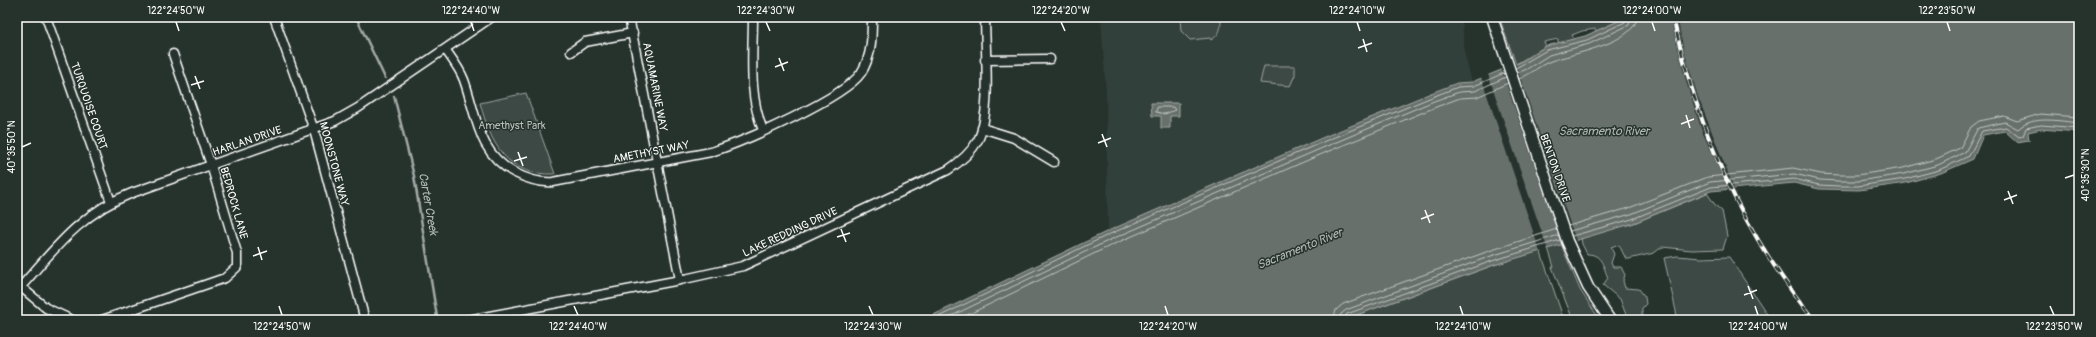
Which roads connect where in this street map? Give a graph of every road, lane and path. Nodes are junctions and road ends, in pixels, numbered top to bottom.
1 (46, 17) edge
2 (274, 17) edge
3 (474, 17) edge
4 (492, 17) edge
5 (629, 17) edge
6 (753, 17) edge
7 (872, 17) edge
8 (985, 17) edge
9 (1492, 17) edge
10 (479, 26) junction
11 (633, 33) junction
12 (445, 49) junction
13 (570, 52) dead end
14 (173, 54) dead end
15 (1050, 59) dead end
16 (985, 60) junction
17 (982, 128) junction
18 (314, 130) junction
19 (763, 130) junction
20 (657, 162) junction
21 (1054, 162) dead end
22 (212, 165) junction
23 (111, 202) junction
24 (680, 280) junction
25 (19, 289) edge
26 (72, 320) edge
27 (102, 320) edge
28 (365, 320) edge
29 (468, 320) edge
30 (1610, 320) edge

1 - 23 street, TURQUOISE COURT
2 - 18 street, MOONSTONE WAY
3 - 10 street
4 - 10 street, HARLAN DRIVE
5 - 11 street, AQUAMARINE WAY
6 - 19 street
7 - 19 street, AMETHYST WAY
8 - 16 street, LAKE REDDING DRIVE
9 - 30 street, BENTON DRIVE
10 - 12 street, HARLAN DRIVE
11 - 13 street
11 - 20 street, AQUAMARINE WAY
12 - 18 street, HARLAN DRIVE
12 - 20 street, AMETHYST WAY
14 - 22 street, BEDROCK LANE
15 - 16 street
16 - 17 street, LAKE REDDING DRIVE
17 - 21 street
17 - 24 street, LAKE REDDING DRIVE
18 - 22 street, HARLAN DRIVE
18 - 28 street, MOONSTONE WAY
19 - 20 street, AMETHYST WAY
20 - 24 street, AQUAMARINE WAY
22 - 23 street, HARLAN DRIVE
22 - 27 street, BEDROCK LANE
23 - 25 street, HARLAN DRIVE
24 - 29 street, LAKE REDDING DRIVE
25 - 26 street

